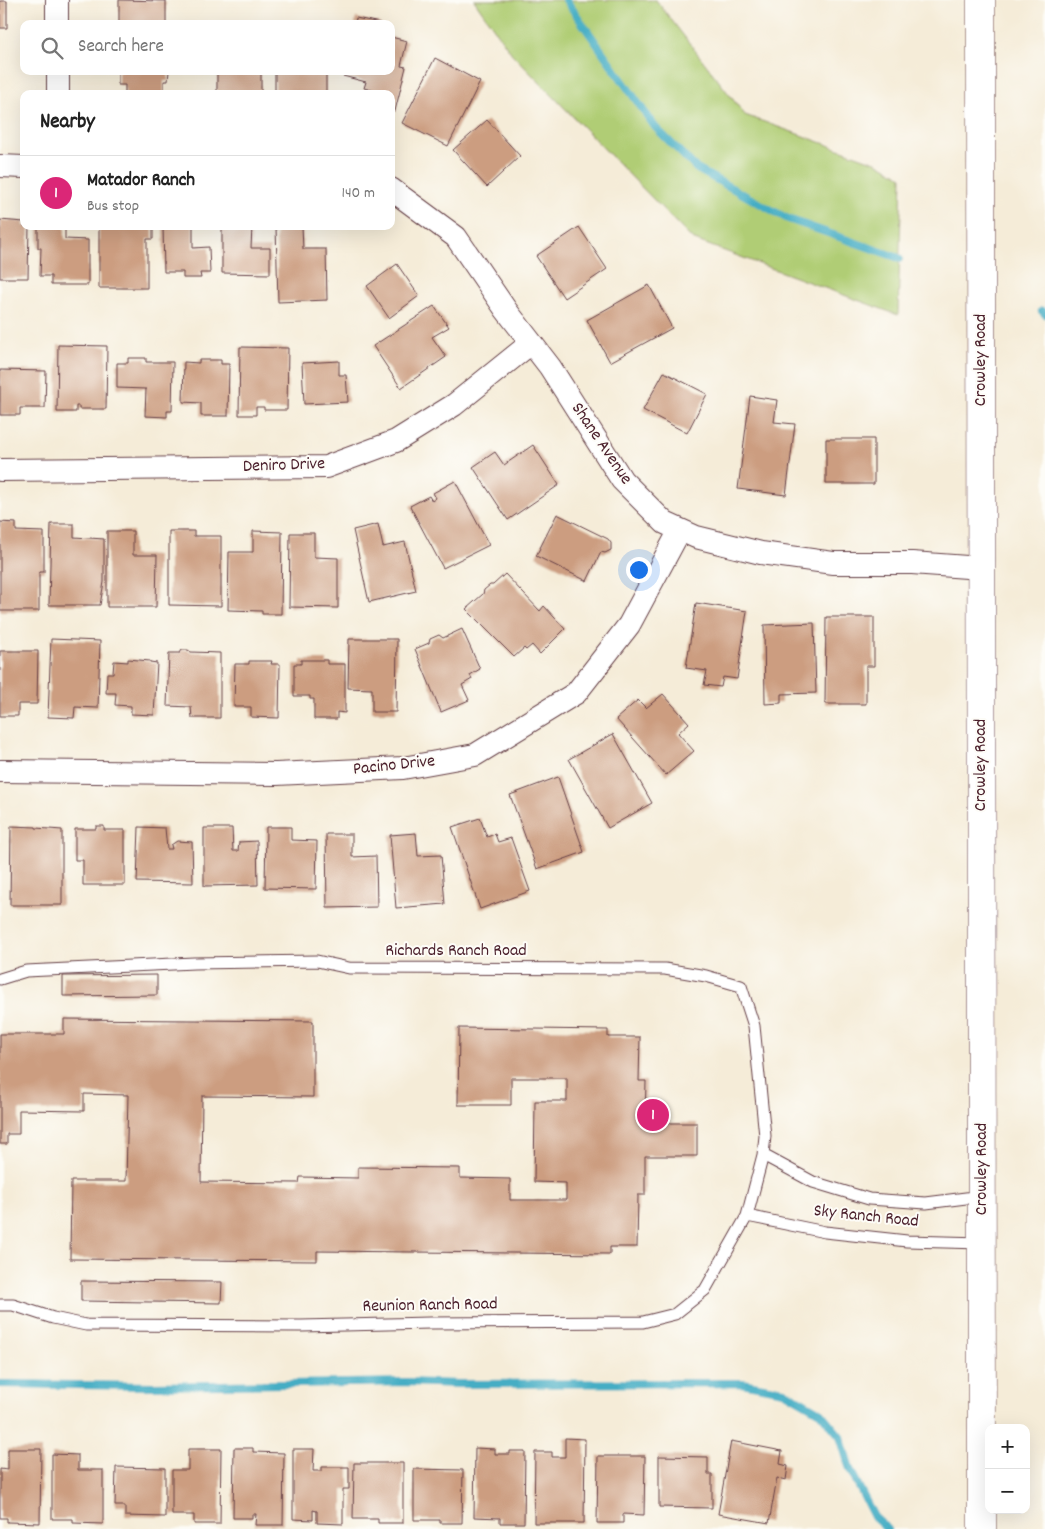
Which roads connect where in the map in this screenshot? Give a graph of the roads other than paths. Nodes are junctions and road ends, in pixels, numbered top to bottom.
1 (57, 0) edge
2 (981, 0) edge
3 (57, 20) edge
4 (58, 75) edge
5 (58, 90) edge
6 (0, 166) edge
7 (20, 167) edge
8 (395, 193) edge
9 (531, 343) junction
10 (0, 470) edge
11 (680, 530) junction
12 (981, 568) junction
13 (0, 772) edge
14 (0, 979) edge
15 (763, 1155) junction
16 (982, 1196) junction
17 (747, 1216) junction
18 (982, 1242) junction
19 (0, 1305) edge
20 (982, 1529) edge

1 - 3 street
2 - 12 main road, Crowley Road
4 - 5 street
6 - 7 street
8 - 9 street, Shane Avenue
9 - 10 street, Deniro Drive
9 - 11 street, Shane Avenue
11 - 12 street, Shane Avenue
11 - 13 street, Pacino Drive
12 - 16 main road, Crowley Road
14 - 15 lane, Richards Ranch Road
15 - 16 lane, Sky Ranch Road
15 - 17 lane, Reunion Ranch Road
16 - 18 main road, Crowley Road
17 - 18 lane, Sky Ranch Road
17 - 19 lane, Reunion Ranch Road
18 - 20 main road, Crowley Road

